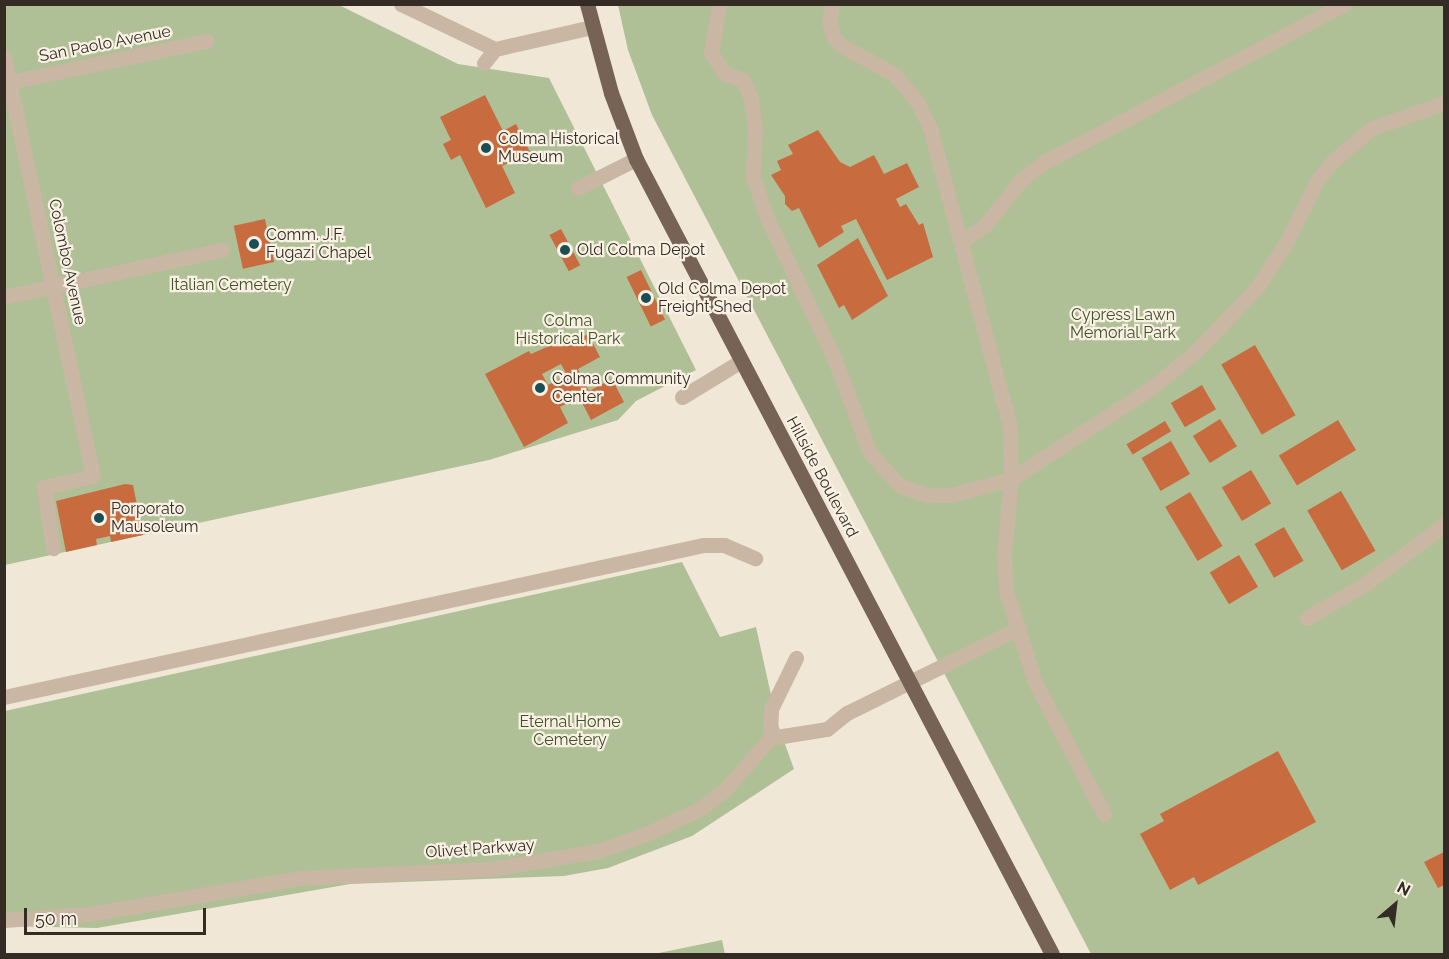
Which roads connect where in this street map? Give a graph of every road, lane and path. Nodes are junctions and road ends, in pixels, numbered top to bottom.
1 (400, 4) edge
2 (587, 4) edge
3 (718, 4) edge
4 (832, 4) edge
5 (1346, 4) edge
6 (592, 27) junction
7 (207, 41) dead end
8 (495, 49) junction
9 (4, 57) edge
10 (484, 63) dead end
11 (10, 82) junction
12 (1444, 103) edge
13 (636, 159) junction
14 (578, 188) dead end
15 (961, 242) junction
16 (222, 250) dead end
17 (54, 286) junction
18 (4, 297) edge
19 (741, 361) junction
20 (682, 397) dead end
21 (1011, 479) junction
22 (1444, 525) edge
23 (53, 548) dead end
24 (755, 558) dead end
25 (1307, 618) dead end
26 (1019, 628) junction
27 (796, 658) dead end
28 (909, 682) junction
29 (4, 697) edge
30 (770, 738) junction
31 (1104, 814) dead end
32 (4, 920) edge
33 (1052, 954) edge

1 - 8 street
2 - 6 main road, Hillside Boulevard
3 - 21 street
4 - 15 street
5 - 15 street
6 - 8 street
6 - 13 main road, Hillside Boulevard
7 - 11 street, San Paolo Avenue
8 - 10 street
9 - 11 street, Colombo Avenue
11 - 17 street, Colombo Avenue
12 - 21 street
13 - 14 street
13 - 19 main road, Hillside Boulevard
15 - 21 street
16 - 17 street
17 - 18 street
17 - 23 street, Colombo Avenue
19 - 20 street
19 - 28 main road, Hillside Boulevard
21 - 26 street
22 - 25 street
24 - 29 street
26 - 28 street
26 - 31 street
27 - 30 street
28 - 30 street
28 - 33 main road, Hillside Boulevard
30 - 32 street, Olivet Parkway

